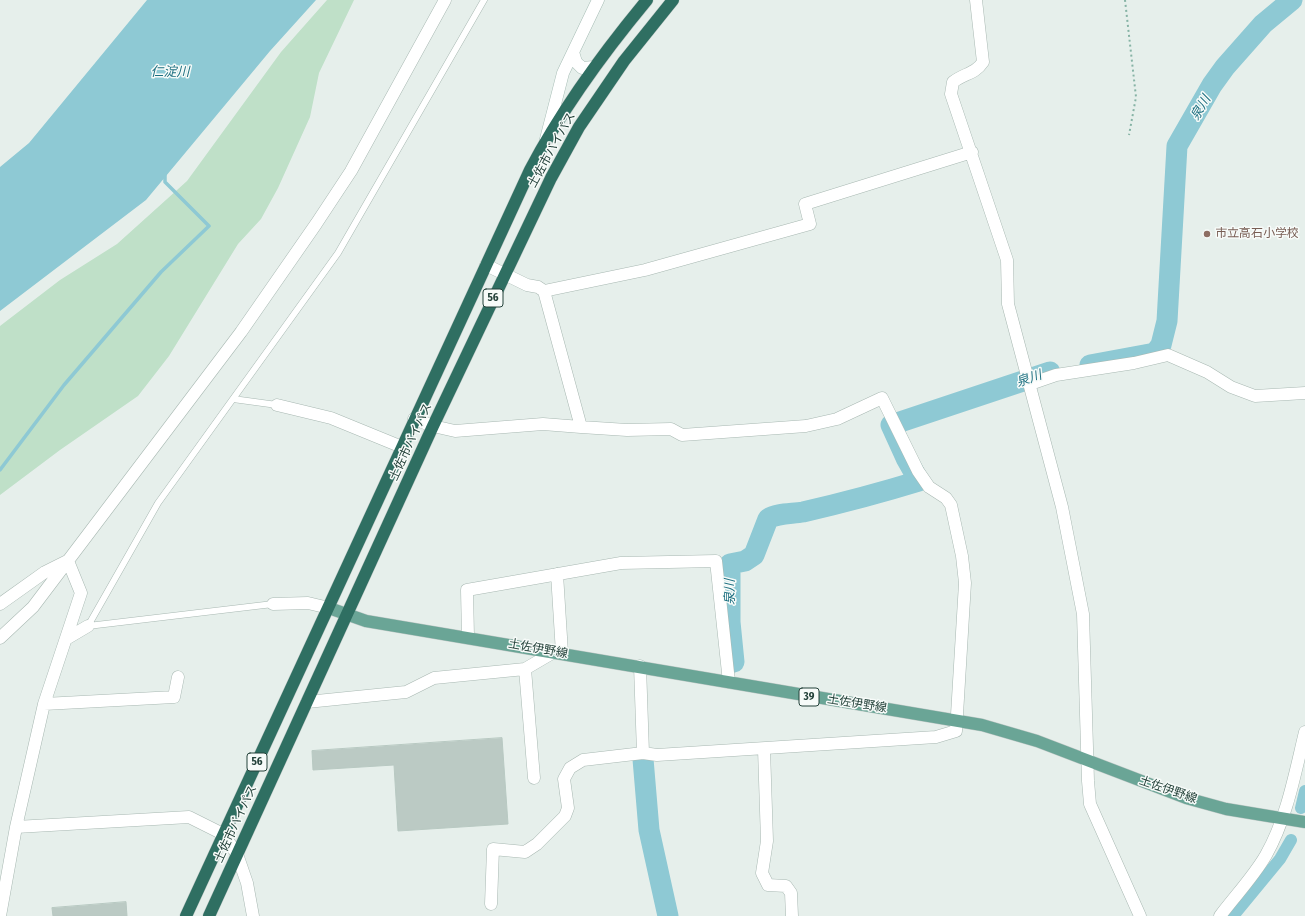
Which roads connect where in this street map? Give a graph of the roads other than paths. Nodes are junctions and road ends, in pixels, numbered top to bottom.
1 (445, 0) edge
2 (484, 0) edge
3 (598, 0) edge
4 (647, 0) edge
5 (673, 0) edge
6 (976, 0) edge
7 (573, 52) junction
8 (594, 67) junction
9 (545, 142) junction
10 (972, 152) junction
11 (486, 265) junction
12 (505, 274) junction
13 (544, 291) junction
14 (1030, 384) junction
15 (1305, 393) edge
16 (233, 399) junction
17 (277, 405) joint
18 (414, 419) junction
19 (433, 426) junction
20 (582, 427) junction
21 (402, 447) junction
22 (68, 561) junction
23 (557, 574) junction
24 (0, 604) edge
25 (272, 604) joint
26 (329, 608) junction
27 (347, 616) junction
28 (88, 626) junction
29 (468, 637) junction
30 (0, 638) edge
31 (66, 639) junction
32 (558, 652) junction
33 (640, 666) junction
34 (525, 669) junction
35 (178, 677) dead end
36 (728, 682) junction
37 (307, 702) junction
38 (44, 704) junction
39 (958, 720) junction
40 (1305, 732) edge
41 (764, 749) junction
42 (643, 753) junction
43 (1087, 760) junction
44 (534, 778) dead end
45 (1281, 818) junction
46 (1305, 822) edge
47 (16, 828) junction
48 (223, 834) junction
49 (237, 854) junction
50 (491, 904) dead end
51 (0, 916) edge
52 (186, 916) edge
53 (209, 916) edge
54 (252, 916) edge
55 (792, 916) edge
56 (1140, 916) edge
57 (1220, 916) edge

1 - 22 street
2 - 16 lane
3 - 7 street
4 - 8 highway, 土佐市バイパス / 56
5 - 12 highway, 土佐市バイパス / 56
6 - 10 street
7 - 8 street
7 - 9 street
8 - 9 highway, 土佐市バイパス / 56
9 - 11 highway, 土佐市バイパス / 56
10 - 13 street
10 - 14 street
11 - 12 street
11 - 18 highway, 土佐市バイパス / 56
12 - 13 street
12 - 19 highway, 土佐市バイパス / 56
13 - 20 street
14 - 15 street
14 - 43 street
16 - 17 lane
16 - 28 lane
17 - 21 street
18 - 19 street
18 - 21 highway, 土佐市バイパス / 56
19 - 20 street
19 - 27 highway, 土佐市バイパス / 56
20 - 39 street
21 - 26 highway, 土佐市バイパス / 56
22 - 24 street
22 - 30 street
22 - 31 street
23 - 29 street
23 - 32 street
23 - 36 street
25 - 26 street
25 - 28 lane
26 - 27 main road, 土佐伊野線 / 39
26 - 48 highway, 土佐市バイパス / 56
27 - 29 main road, 土佐伊野線 / 39
27 - 37 highway, 土佐市バイパス / 56
28 - 31 street
29 - 32 main road, 土佐伊野線 / 39
31 - 38 street
32 - 33 main road, 土佐伊野線 / 39
32 - 34 street
33 - 36 main road, 土佐伊野線 / 39
33 - 42 street
34 - 37 street
34 - 44 street
35 - 38 street
36 - 39 main road, 土佐伊野線 / 39
37 - 49 highway, 土佐市バイパス / 56
38 - 47 street
39 - 41 street
39 - 43 main road, 土佐伊野線 / 39
40 - 45 street
41 - 42 street
41 - 55 street
42 - 50 street
43 - 45 main road, 土佐伊野線 / 39
43 - 56 street
45 - 46 main road, 土佐伊野線 / 39
45 - 57 street
47 - 48 street
47 - 51 street
48 - 49 street
48 - 52 highway, 土佐市バイパス / 56
49 - 53 highway, 土佐市バイパス / 56
49 - 54 street

